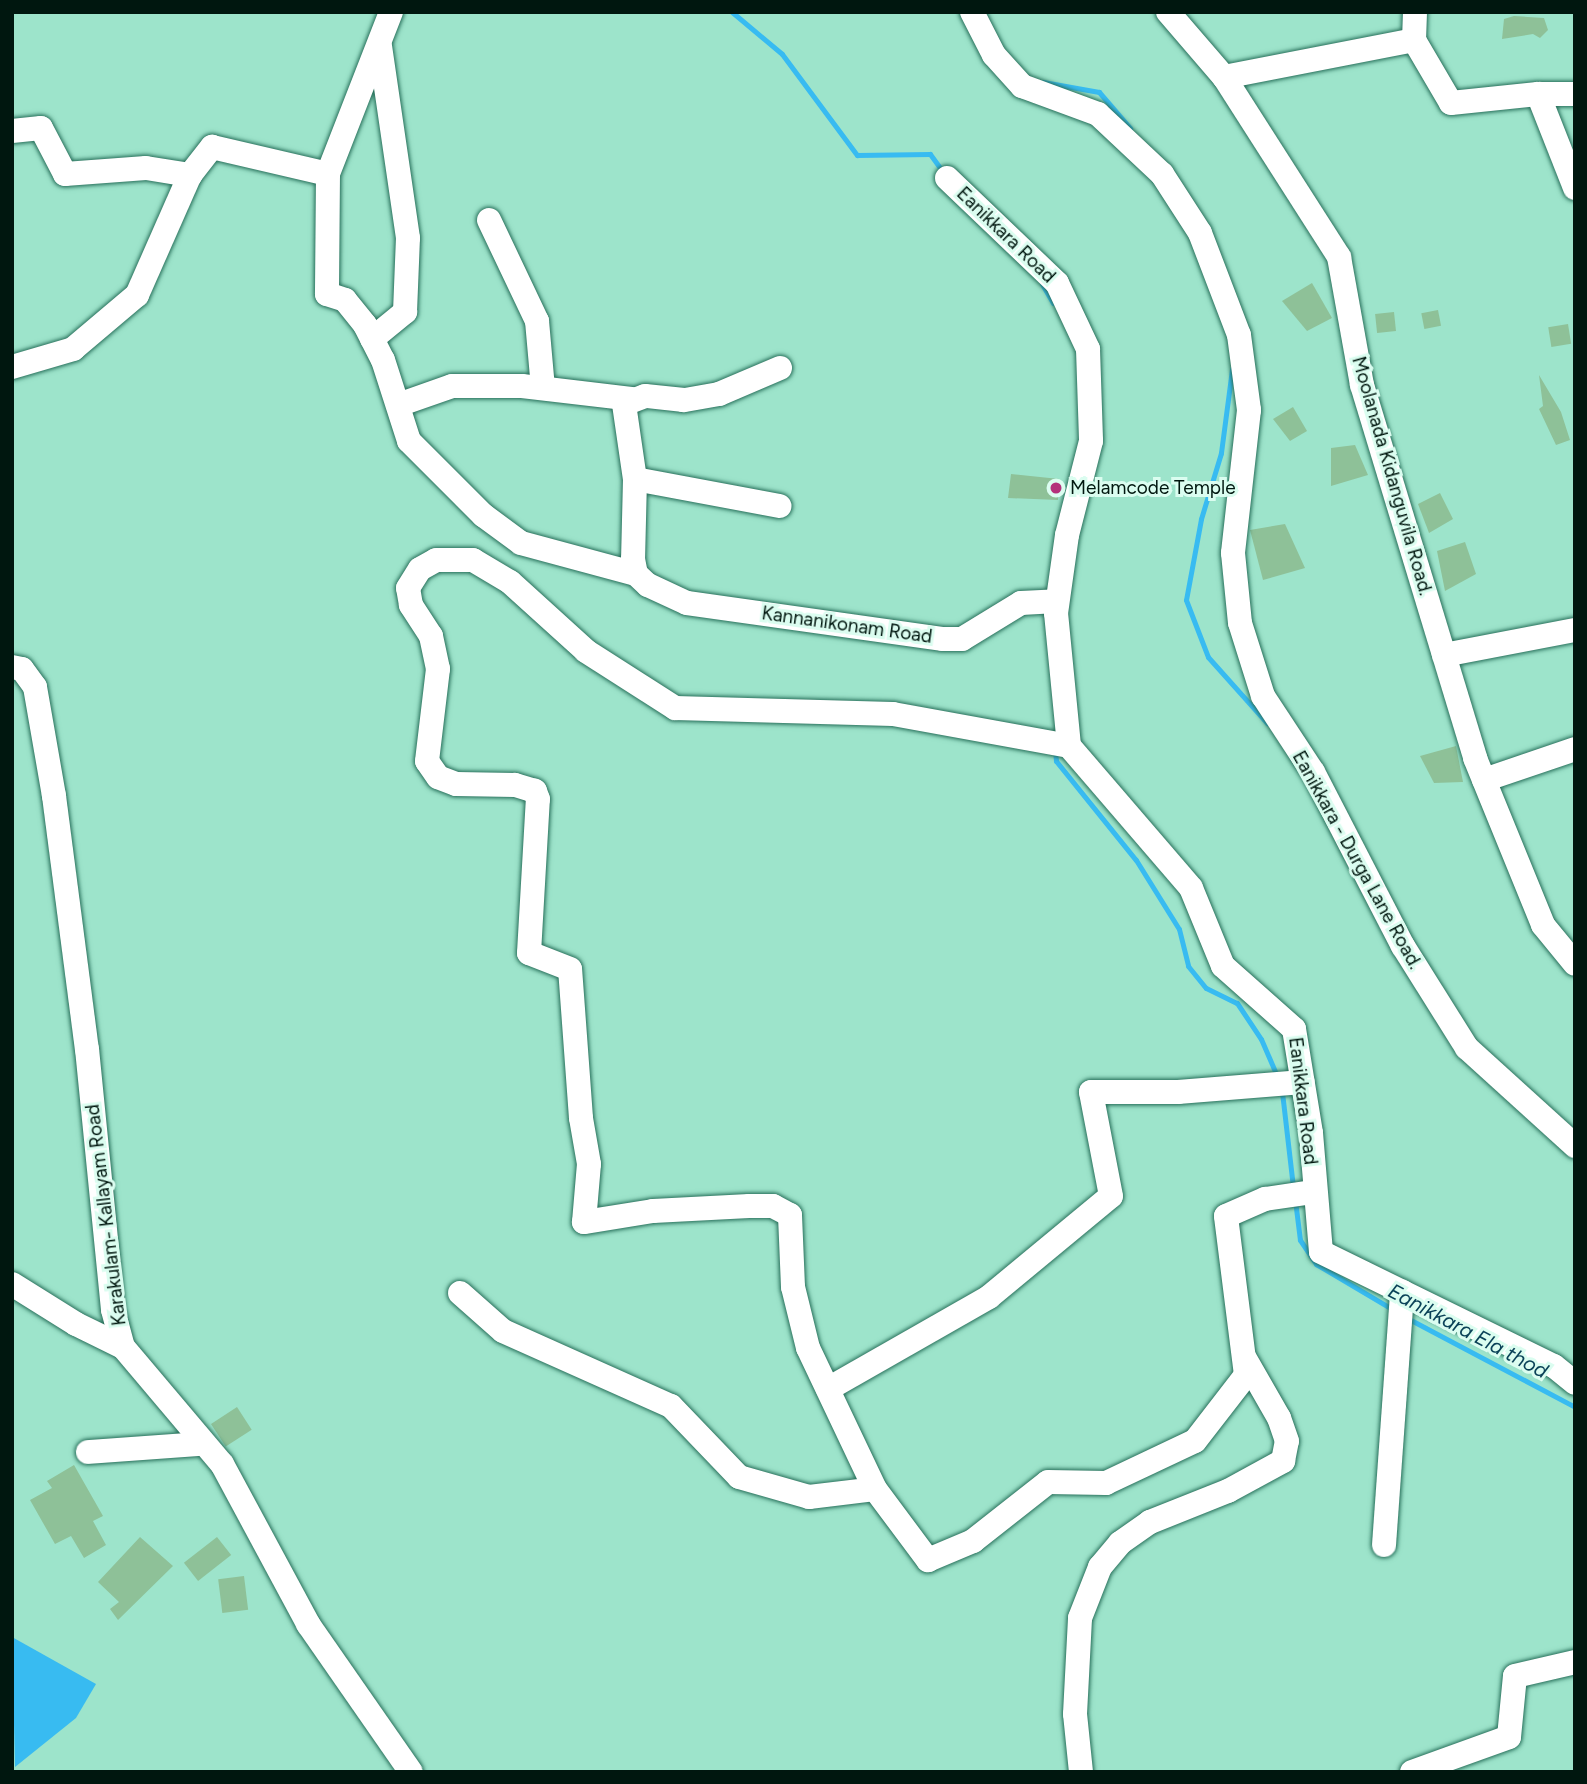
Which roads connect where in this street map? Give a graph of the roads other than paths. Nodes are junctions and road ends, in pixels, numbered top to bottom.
1 (391, 12) edge
2 (972, 12) edge
3 (1168, 12) edge
4 (1415, 12) edge
5 (1414, 40) junction
6 (380, 46) junction
7 (1224, 77) junction
8 (1538, 94) junction
9 (1575, 94) edge
10 (12, 131) edge
11 (328, 174) junction
12 (190, 175) junction
13 (947, 178) dead end
14 (1575, 188) edge
15 (489, 220) dead end
16 (372, 339) junction
17 (12, 367) edge
18 (780, 368) dead end
19 (543, 388) junction
20 (633, 399) junction
21 (398, 405) junction
22 (635, 479) junction
23 (779, 506) dead end
24 (636, 574) junction
25 (1053, 601) junction
26 (1575, 630) edge
27 (1444, 655) junction
28 (12, 667) edge
29 (1060, 744) junction
30 (1575, 749) edge
31 (1484, 780) junction
32 (1575, 964) edge
33 (1303, 1082) junction
34 (1575, 1146) edge
35 (1300, 1194) junction
36 (12, 1284) edge
37 (1402, 1292) junction
38 (460, 1293) dead end
39 (122, 1347) junction
40 (1243, 1356) junction
41 (1575, 1383) edge
42 (828, 1389) junction
43 (200, 1444) junction
44 (88, 1452) dead end
45 (875, 1489) junction
46 (1384, 1545) dead end
47 (1575, 1662) edge
48 (411, 1772) edge
49 (1081, 1772) edge
50 (1412, 1772) edge

1 - 6 street, Kannanikonam Road
2 - 34 street, Eanikkara - Durga Lane Road.
3 - 7 street, Moolanada Kidanguvila Road.
4 - 5 street
5 - 7 street
5 - 8 street
6 - 11 street, Kannanikonam Road
6 - 16 street
7 - 27 street, Moolanada Kidanguvila Road.
8 - 9 street
8 - 14 street
10 - 12 street
11 - 12 street
11 - 16 street, Kannanikonam Road
12 - 17 street
13 - 25 street, Eanikkara Road
15 - 19 street
16 - 21 street, Kannanikonam Road
18 - 20 street
19 - 20 street
19 - 21 street
20 - 22 street
21 - 24 street, Kannanikonam Road
22 - 23 street
22 - 24 street
24 - 25 street, Kannanikonam Road
25 - 29 street, Eanikkara Road
26 - 27 street
27 - 31 street, Moolanada Kidanguvila Road.
28 - 39 street, Karakulam- Kallayam Road
29 - 33 street, Eanikkara Road
29 - 42 street
30 - 31 street
31 - 32 street, Moolanada Kidanguvila Road.
33 - 35 street, Eanikkara Road
33 - 42 street
35 - 37 street, Eanikkara Road
35 - 40 street
36 - 39 street
37 - 41 street, Eanikkara Road
37 - 46 street
38 - 45 street
39 - 43 street, Karakulam- Kallayam Road
40 - 45 street
40 - 49 street
42 - 45 street
43 - 44 street
43 - 48 street, Karakulam- Kallayam Road
47 - 50 street

